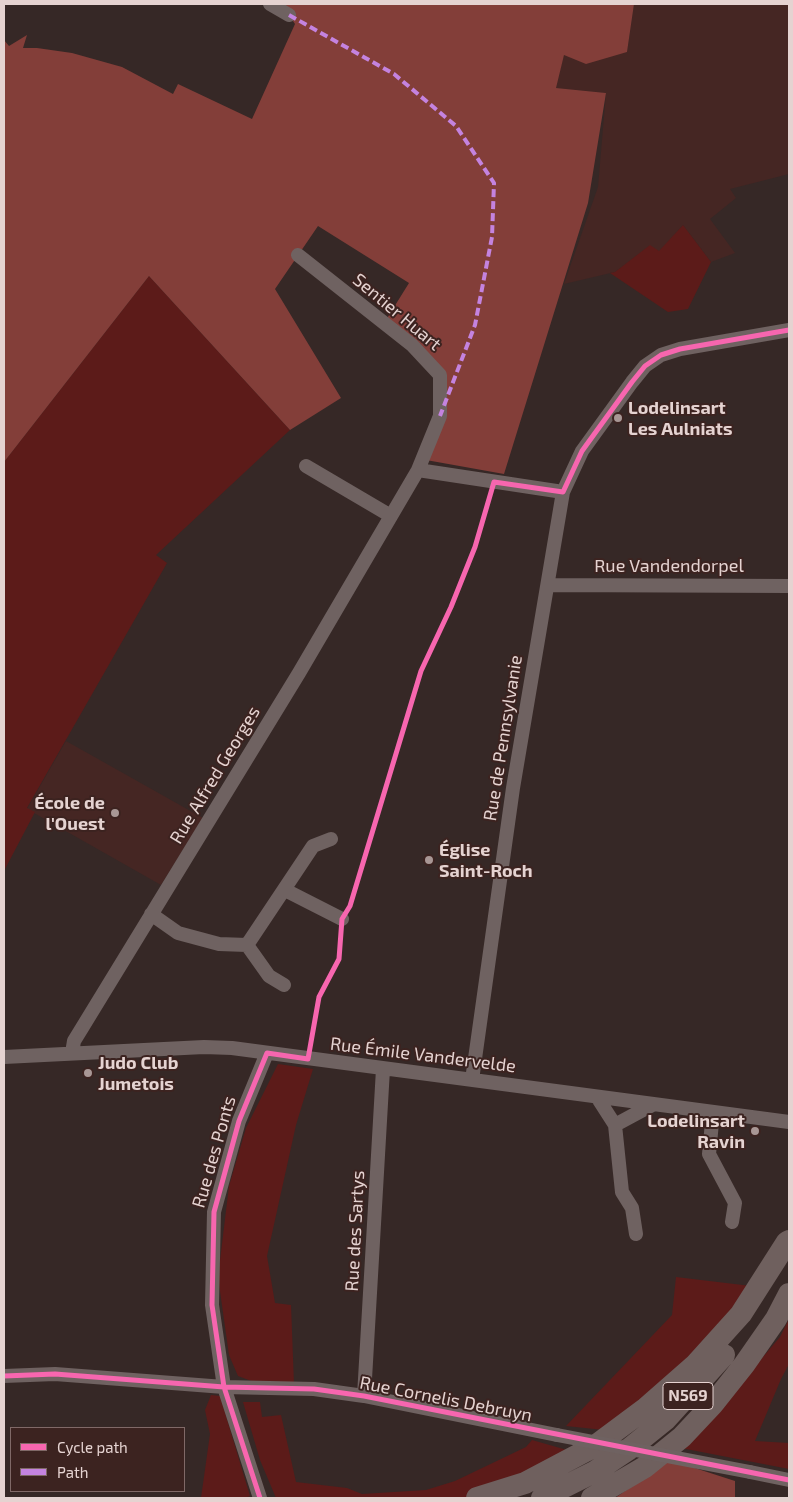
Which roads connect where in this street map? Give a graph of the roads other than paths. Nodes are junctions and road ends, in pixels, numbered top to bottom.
1 (270, 4) edge
2 (289, 15) dead end
3 (298, 255) dead end
4 (787, 331) edge
5 (306, 466) dead end
6 (418, 470) junction
7 (563, 492) junction
8 (391, 516) junction
9 (548, 584) junction
10 (789, 586) edge
11 (331, 839) dead end
12 (285, 890) junction
13 (151, 914) junction
14 (342, 918) dead end
15 (247, 945) junction
16 (284, 985) dead end
17 (72, 1053) junction
18 (267, 1053) junction
19 (4, 1057) edge
20 (383, 1069) junction
21 (472, 1080) junction
22 (597, 1097) junction
23 (654, 1104) junction
24 (714, 1112) junction
25 (789, 1122) edge
26 (615, 1125) junction
27 (732, 1222) dead end
28 (636, 1234) dead end
29 (789, 1241) edge
30 (789, 1248) edge
31 (789, 1294) edge
32 (4, 1376) edge
33 (224, 1387) junction
34 (364, 1396) junction
35 (789, 1480) edge
36 (597, 1496) edge
37 (260, 1498) edge
38 (477, 1498) edge
39 (542, 1498) edge

1 - 2 street
3 - 6 street, Sentier Huart
4 - 7 street
5 - 8 street
6 - 7 street
6 - 8 street, Rue Alfred Georges
7 - 9 street, Rue de Pennsylvanie
8 - 13 street, Rue Alfred Georges
9 - 10 street, Rue Vandendorpel
9 - 21 street, Rue de Pennsylvanie
11 - 12 street
12 - 14 street
12 - 15 street
13 - 15 street
13 - 17 street, Rue Alfred Georges
15 - 16 street
17 - 18 street, Rue Émile Vandervelde
17 - 19 street, Rue Émile Vandervelde
18 - 20 street, Rue Émile Vandervelde
18 - 33 street, Rue des Ponts
20 - 21 street, Rue Émile Vandervelde
20 - 34 street, Rue des Sartys
21 - 22 street, Rue Émile Vandervelde
22 - 23 street, Rue Émile Vandervelde
22 - 26 street
23 - 24 street, Rue Émile Vandervelde
23 - 26 street
24 - 25 street, Rue Émile Vandervelde
24 - 27 street
26 - 28 street
29 - 38 highway
30 - 39 highway, N569
31 - 36 highway, N569
32 - 33 street, Rue Cornelis Debruyn
33 - 34 street, Rue Cornelis Debruyn
33 - 37 street, Rue des Ponts
34 - 35 street, Rue Cornelis Debruyn, bridge

